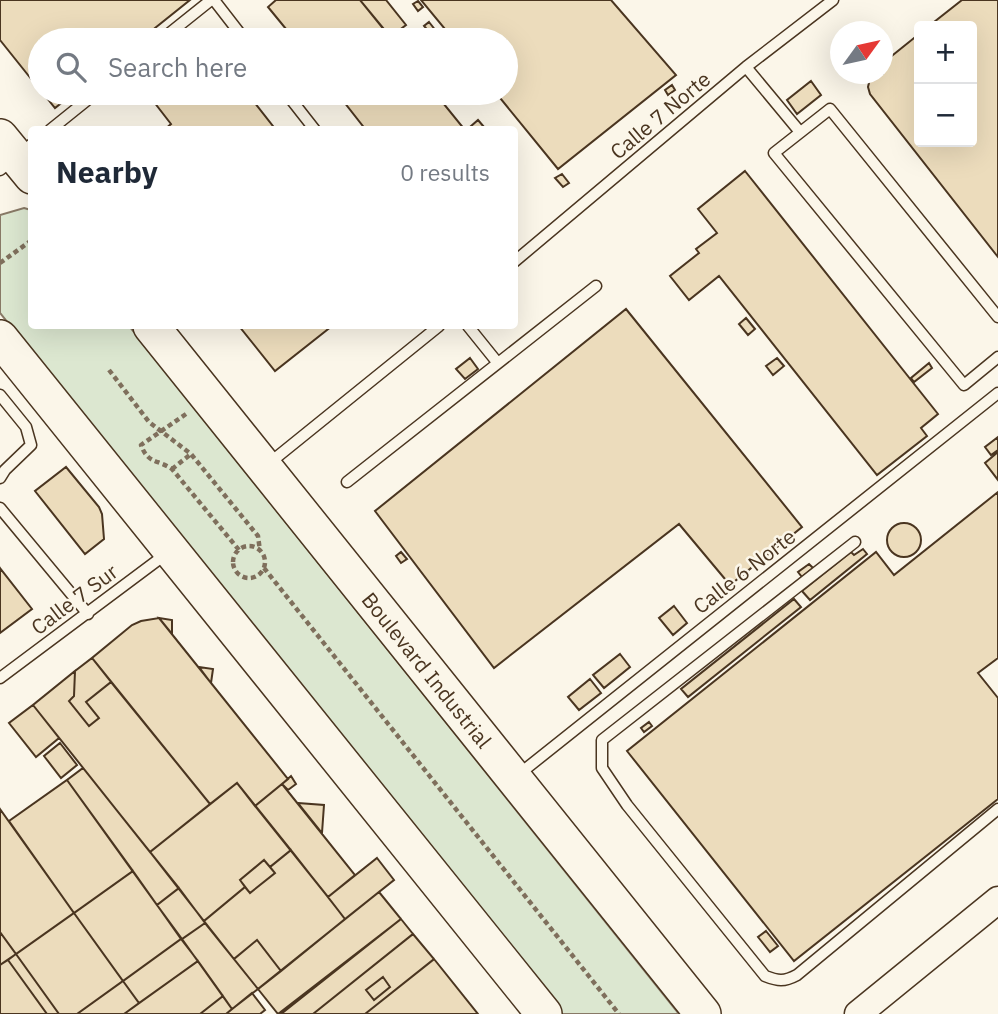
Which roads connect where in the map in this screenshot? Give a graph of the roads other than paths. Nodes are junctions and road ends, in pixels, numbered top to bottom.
1 (213, 0) edge
2 (833, 0) edge
3 (177, 28) edge
4 (235, 28) edge
5 (746, 67) junction
6 (81, 105) edge
7 (295, 105) edge
8 (55, 126) edge
9 (312, 126) edge
10 (800, 132) junction
11 (518, 259) edge
12 (596, 286) dead end
13 (998, 317) edge
14 (153, 329) edge
15 (435, 329) edge
16 (470, 329) edge
17 (0, 338) edge
18 (998, 357) edge
19 (497, 362) junction
20 (998, 393) edge
21 (0, 395) edge
22 (265, 467) junction
23 (0, 478) edge
24 (347, 482) dead end
25 (0, 508) edge
26 (855, 542) dead end
27 (171, 550) junction
28 (88, 614) junction
29 (0, 678) edge
30 (514, 778) junction
31 (998, 809) edge
32 (998, 900) edge
33 (544, 1014) edge
34 (703, 1014) edge
35 (858, 1014) edge

1 - 3 lane
1 - 4 lane
2 - 5 lane, Calle 7 Norte
5 - 10 lane
5 - 11 lane, Calle 7 Norte
6 - 8 lane
7 - 9 lane
10 - 13 lane
10 - 18 lane
12 - 19 lane
14 - 22 highway, Boulevard Industrial
15 - 22 lane
16 - 19 lane
17 - 27 highway
19 - 24 lane
20 - 30 lane, Calle 6 Norte
21 - 23 lane
22 - 30 highway, Boulevard Industrial
25 - 28 lane
26 - 31 lane
27 - 28 lane, Calle 7 Sur
27 - 33 highway
28 - 29 lane, Calle 7 Sur
30 - 34 highway, Boulevard Industrial
32 - 35 street

